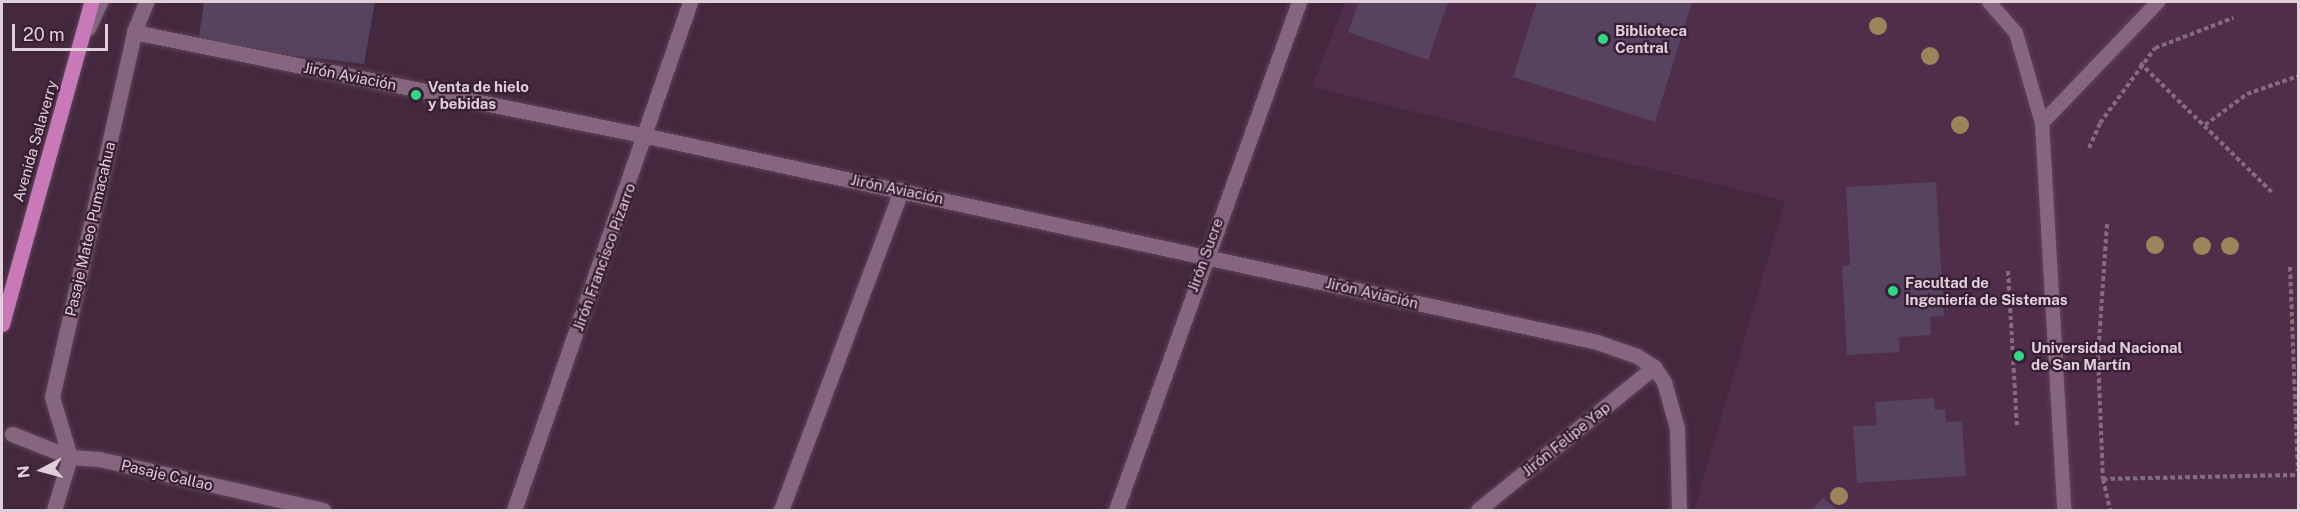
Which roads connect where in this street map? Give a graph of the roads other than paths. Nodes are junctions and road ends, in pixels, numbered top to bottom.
1 (91, 2) edge
2 (100, 2) edge
3 (146, 2) edge
4 (690, 2) edge
5 (1299, 2) edge
6 (1989, 2) edge
7 (2158, 2) edge
8 (134, 33) junction
9 (84, 37) junction
10 (2042, 123) junction
11 (647, 136) junction
12 (901, 190) junction
13 (1204, 255) junction
14 (2, 324) edge
15 (1654, 367) junction
16 (12, 434) dead end
17 (70, 457) junction
18 (54, 510) edge
19 (323, 510) edge
20 (514, 510) edge
21 (781, 510) edge
22 (1116, 510) edge
23 (1478, 510) edge
24 (1680, 510) edge
25 (2064, 510) edge

1 - 9 main road, Avenida Salaverry
2 - 9 street
3 - 8 street, Pasaje Mateo Pumacahua
4 - 11 street, Jirón Francisco Pizarro
5 - 13 street, Jirón Sucre
6 - 10 lane
7 - 10 lane
8 - 11 street, Jirón Aviación
8 - 17 street, Pasaje Mateo Pumacahua
9 - 14 main road, Avenida Salaverry
10 - 25 lane
11 - 12 street, Jirón Aviación
11 - 20 street, Jirón Francisco Pizarro
12 - 13 street, Jirón Aviación
12 - 21 street
13 - 15 street, Jirón Aviación
13 - 22 street, Jirón Sucre
15 - 23 street, Jirón Felipe Yap
15 - 24 street
16 - 17 street, Pasaje Callao
17 - 18 street
17 - 19 street, Pasaje Callao

